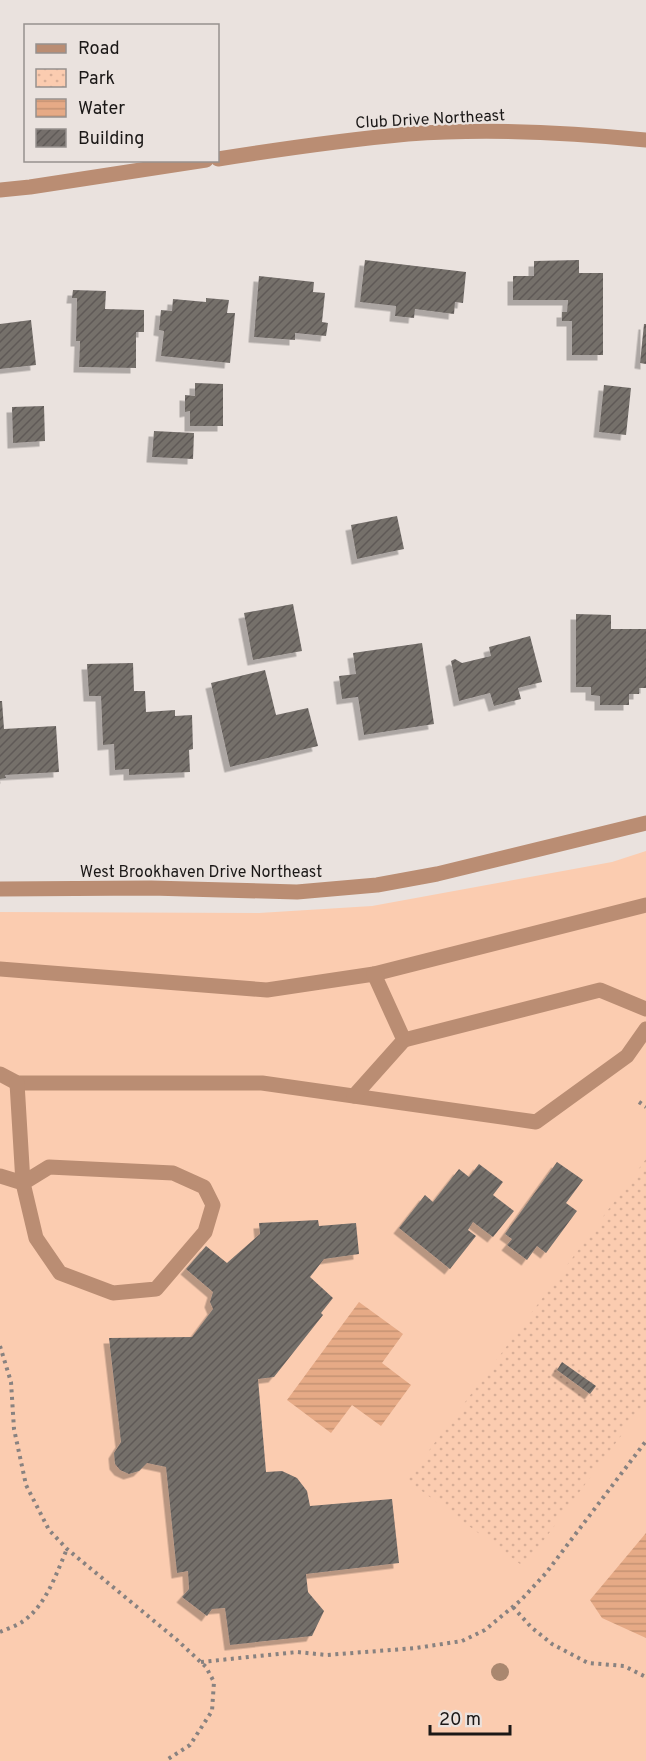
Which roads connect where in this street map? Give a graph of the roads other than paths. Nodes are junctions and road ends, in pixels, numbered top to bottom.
1 (646, 140) edge
2 (219, 159) edge
3 (193, 162) edge
4 (0, 189) edge
5 (646, 823) edge
6 (0, 889) edge
7 (646, 905) edge
8 (0, 969) edge
9 (374, 974) junction
10 (646, 1009) edge
11 (646, 1029) edge
12 (404, 1040) junction
13 (0, 1074) edge
14 (17, 1083) junction
15 (354, 1096) junction
16 (0, 1176) edge
17 (23, 1183) junction

1 - 2 street, Club Drive Northeast
3 - 4 street
5 - 6 street, West Brookhaven Drive Northeast
7 - 9 street
8 - 9 street
9 - 12 street
10 - 12 street
11 - 15 street
12 - 15 street
13 - 14 street
14 - 15 street
14 - 17 street
16 - 17 street
17 - 17 street

